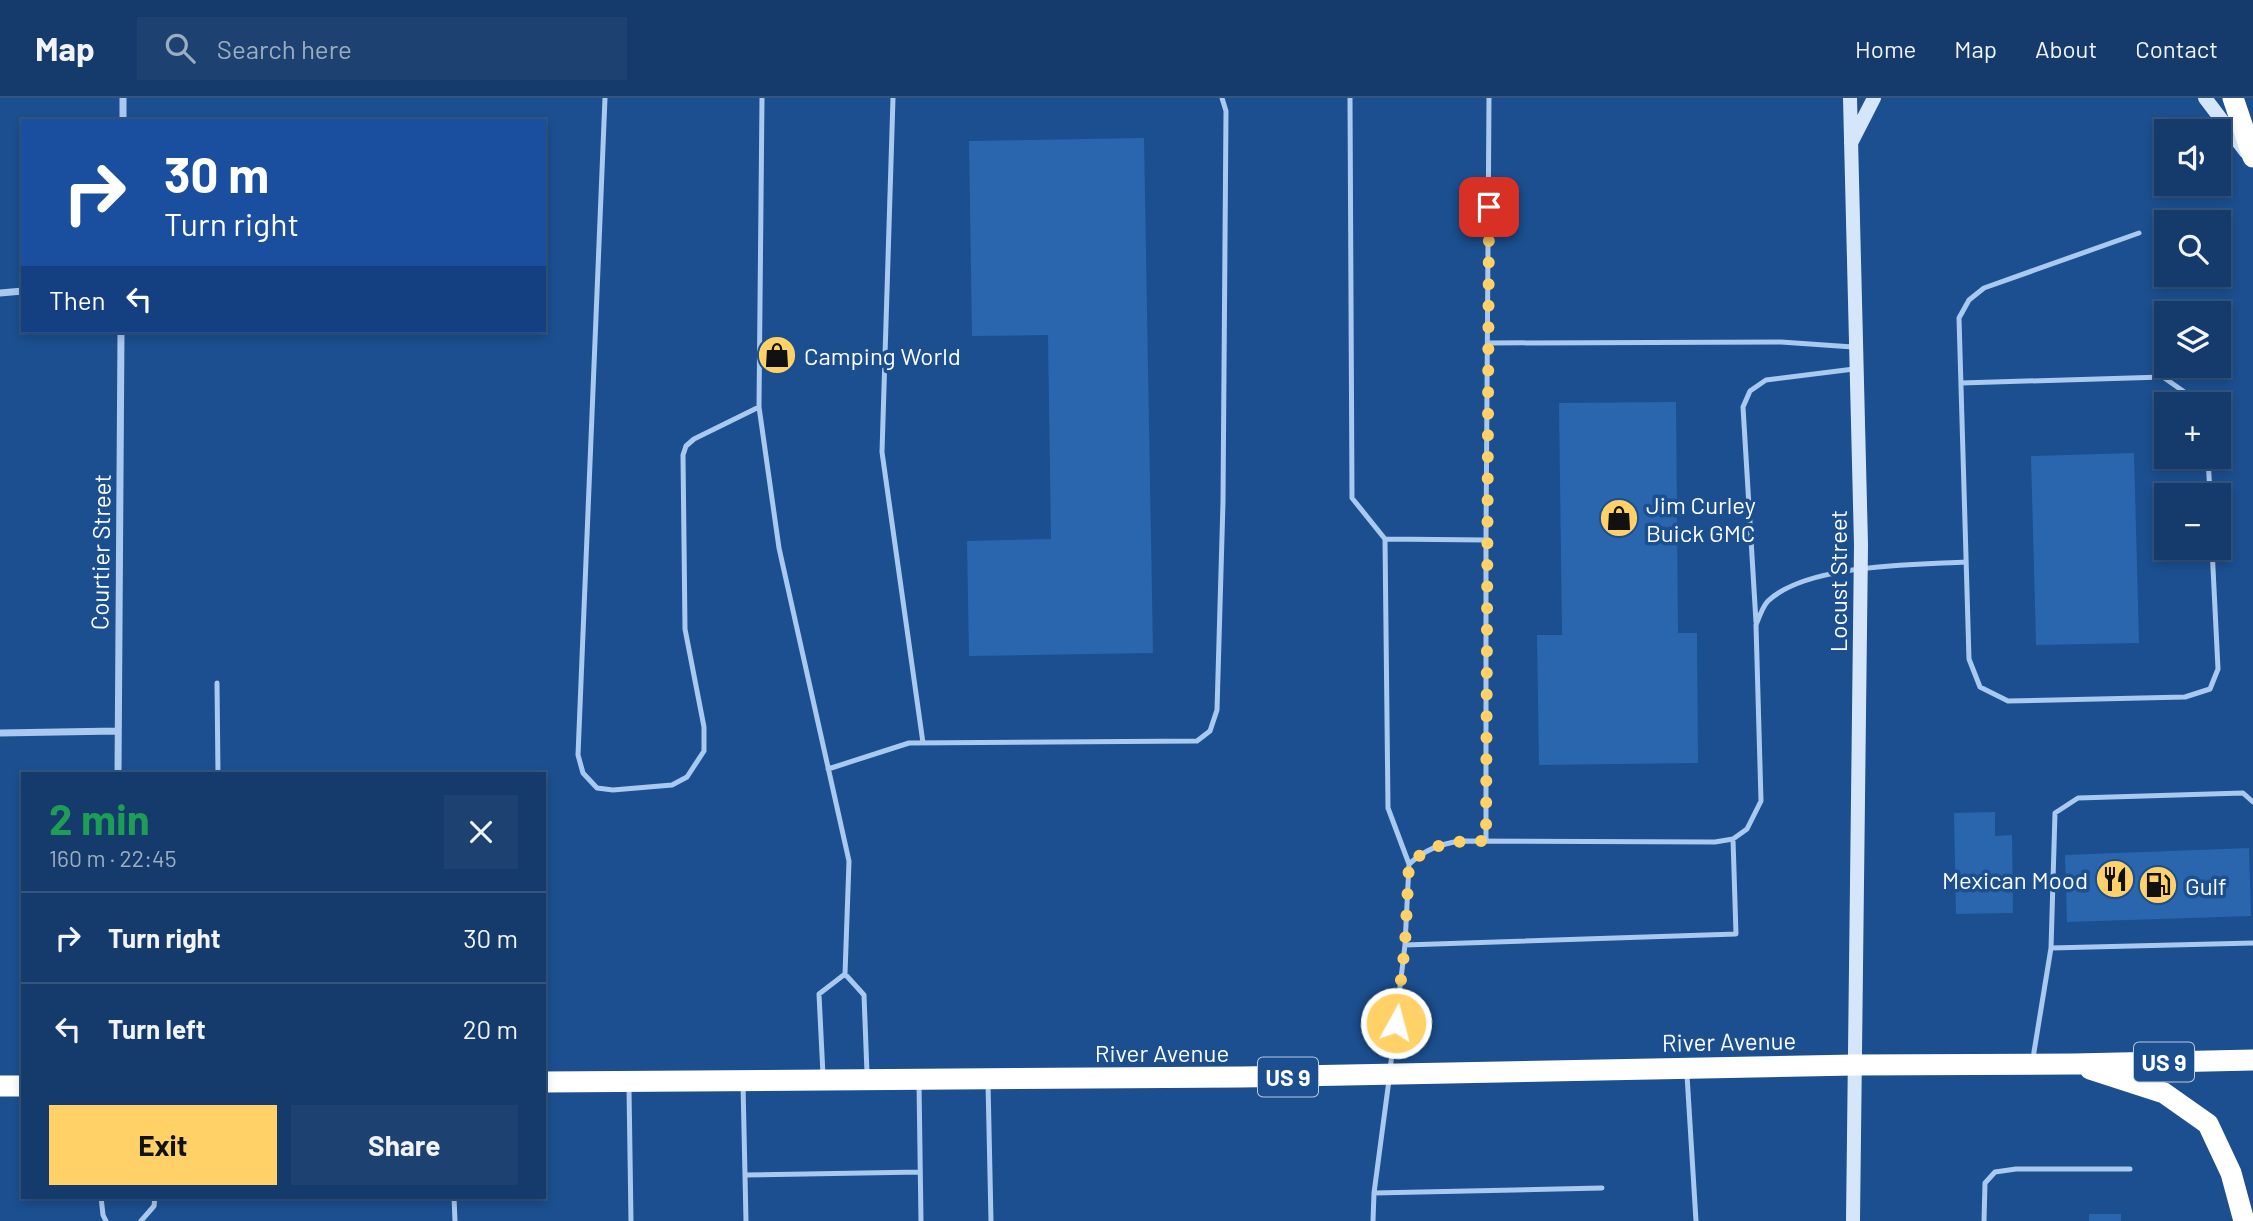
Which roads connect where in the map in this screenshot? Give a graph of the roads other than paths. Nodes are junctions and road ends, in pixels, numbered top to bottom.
1 (123, 98) edge
2 (605, 98) edge
3 (762, 98) edge
4 (893, 98) edge
5 (1222, 98) edge
6 (1350, 98) edge
7 (1489, 98) edge
8 (1850, 98) edge
9 (1874, 98) edge
10 (2205, 98) edge
11 (2233, 98) edge
12 (123, 119) edge
13 (1851, 145) junction
14 (2253, 159) edge
15 (2139, 233) dead end
16 (21, 292) edge
17 (0, 293) edge
18 (121, 333) edge
19 (1488, 343) junction
20 (1856, 347) junction
21 (1857, 369) junction
22 (1961, 383) junction
23 (2184, 392) edge
24 (759, 407) junction
25 (1385, 539) junction
26 (1486, 540) junction
27 (2213, 560) edge
28 (1966, 562) junction
29 (1861, 569) junction
30 (1756, 625) junction
31 (217, 683) dead end
32 (117, 731) junction
33 (0, 733) edge
34 (923, 743) junction
35 (828, 769) junction
36 (118, 772) edge
37 (218, 772) edge
38 (2253, 802) edge
39 (1733, 839) junction
40 (1486, 841) junction
41 (1409, 864) junction
42 (2253, 943) edge
43 (1405, 945) junction
44 (2051, 948) junction
45 (845, 974) junction
46 (2253, 1060) edge
47 (2032, 1064) junction
48 (2074, 1064) junction
49 (1854, 1065) junction
50 (1687, 1068) junction
51 (1390, 1075) junction
52 (988, 1079) junction
53 (867, 1080) junction
54 (919, 1080) junction
55 (743, 1081) junction
56 (823, 1081) junction
57 (546, 1082) edge
58 (629, 1082) junction
59 (0, 1086) edge
60 (21, 1086) edge
61 (2130, 1169) dead end
62 (920, 1172) junction
63 (745, 1175) junction
64 (1602, 1188) dead end
65 (1374, 1193) junction
66 (101, 1199) edge
67 (155, 1199) edge
68 (454, 1199) edge
69 (106, 1221) edge
70 (141, 1221) edge
71 (455, 1221) edge
72 (631, 1221) edge
73 (746, 1221) edge
74 (921, 1221) edge
75 (991, 1221) edge
76 (1373, 1221) edge
77 (1696, 1221) edge
78 (1853, 1221) edge
79 (1984, 1221) edge
80 (2244, 1221) edge

1 - 12 street
2 - 24 lane
3 - 24 lane
4 - 34 lane
5 - 34 lane
6 - 25 lane
7 - 19 lane
8 - 13 street, Locust Street
9 - 13 street
10 - 14 street
11 - 14 highway
13 - 20 street, Locust Street
15 - 22 lane
16 - 17 street
18 - 32 street, Courtier Street
19 - 20 lane
19 - 26 lane
20 - 21 street, Locust Street
21 - 29 street, Locust Street
21 - 30 lane
22 - 23 lane
22 - 28 lane
24 - 35 lane
25 - 26 lane
25 - 41 lane
26 - 40 lane
27 - 28 lane
28 - 29 lane
29 - 30 lane
29 - 49 street, Locust Street
30 - 39 lane
31 - 37 lane
32 - 33 street
32 - 36 street, Courtier Street
34 - 35 lane
35 - 45 lane
38 - 44 lane
39 - 40 lane
39 - 43 lane
40 - 41 lane
41 - 43 lane
42 - 44 lane
43 - 51 lane
44 - 47 lane
45 - 53 lane
45 - 56 lane
46 - 48 highway, US 9
47 - 48 highway, River Avenue / US 9
47 - 49 highway, River Avenue / US 9
48 - 80 highway
49 - 50 highway, River Avenue / US 9
49 - 78 street, Locust Street
50 - 51 highway, River Avenue / US 9
50 - 77 lane
51 - 52 highway, River Avenue / US 9
51 - 65 lane
52 - 54 highway, River Avenue / US 9
52 - 75 lane
53 - 54 highway, River Avenue / US 9
53 - 56 highway, River Avenue / US 9
54 - 62 lane
55 - 56 highway, River Avenue / US 9
55 - 58 highway, River Avenue / US 9
55 - 63 lane
57 - 58 highway, River Avenue / US 9
58 - 72 lane
59 - 60 highway
61 - 79 lane
62 - 63 lane
62 - 74 lane
63 - 73 lane
64 - 65 lane
65 - 76 lane
66 - 69 lane
67 - 70 lane
68 - 71 lane

